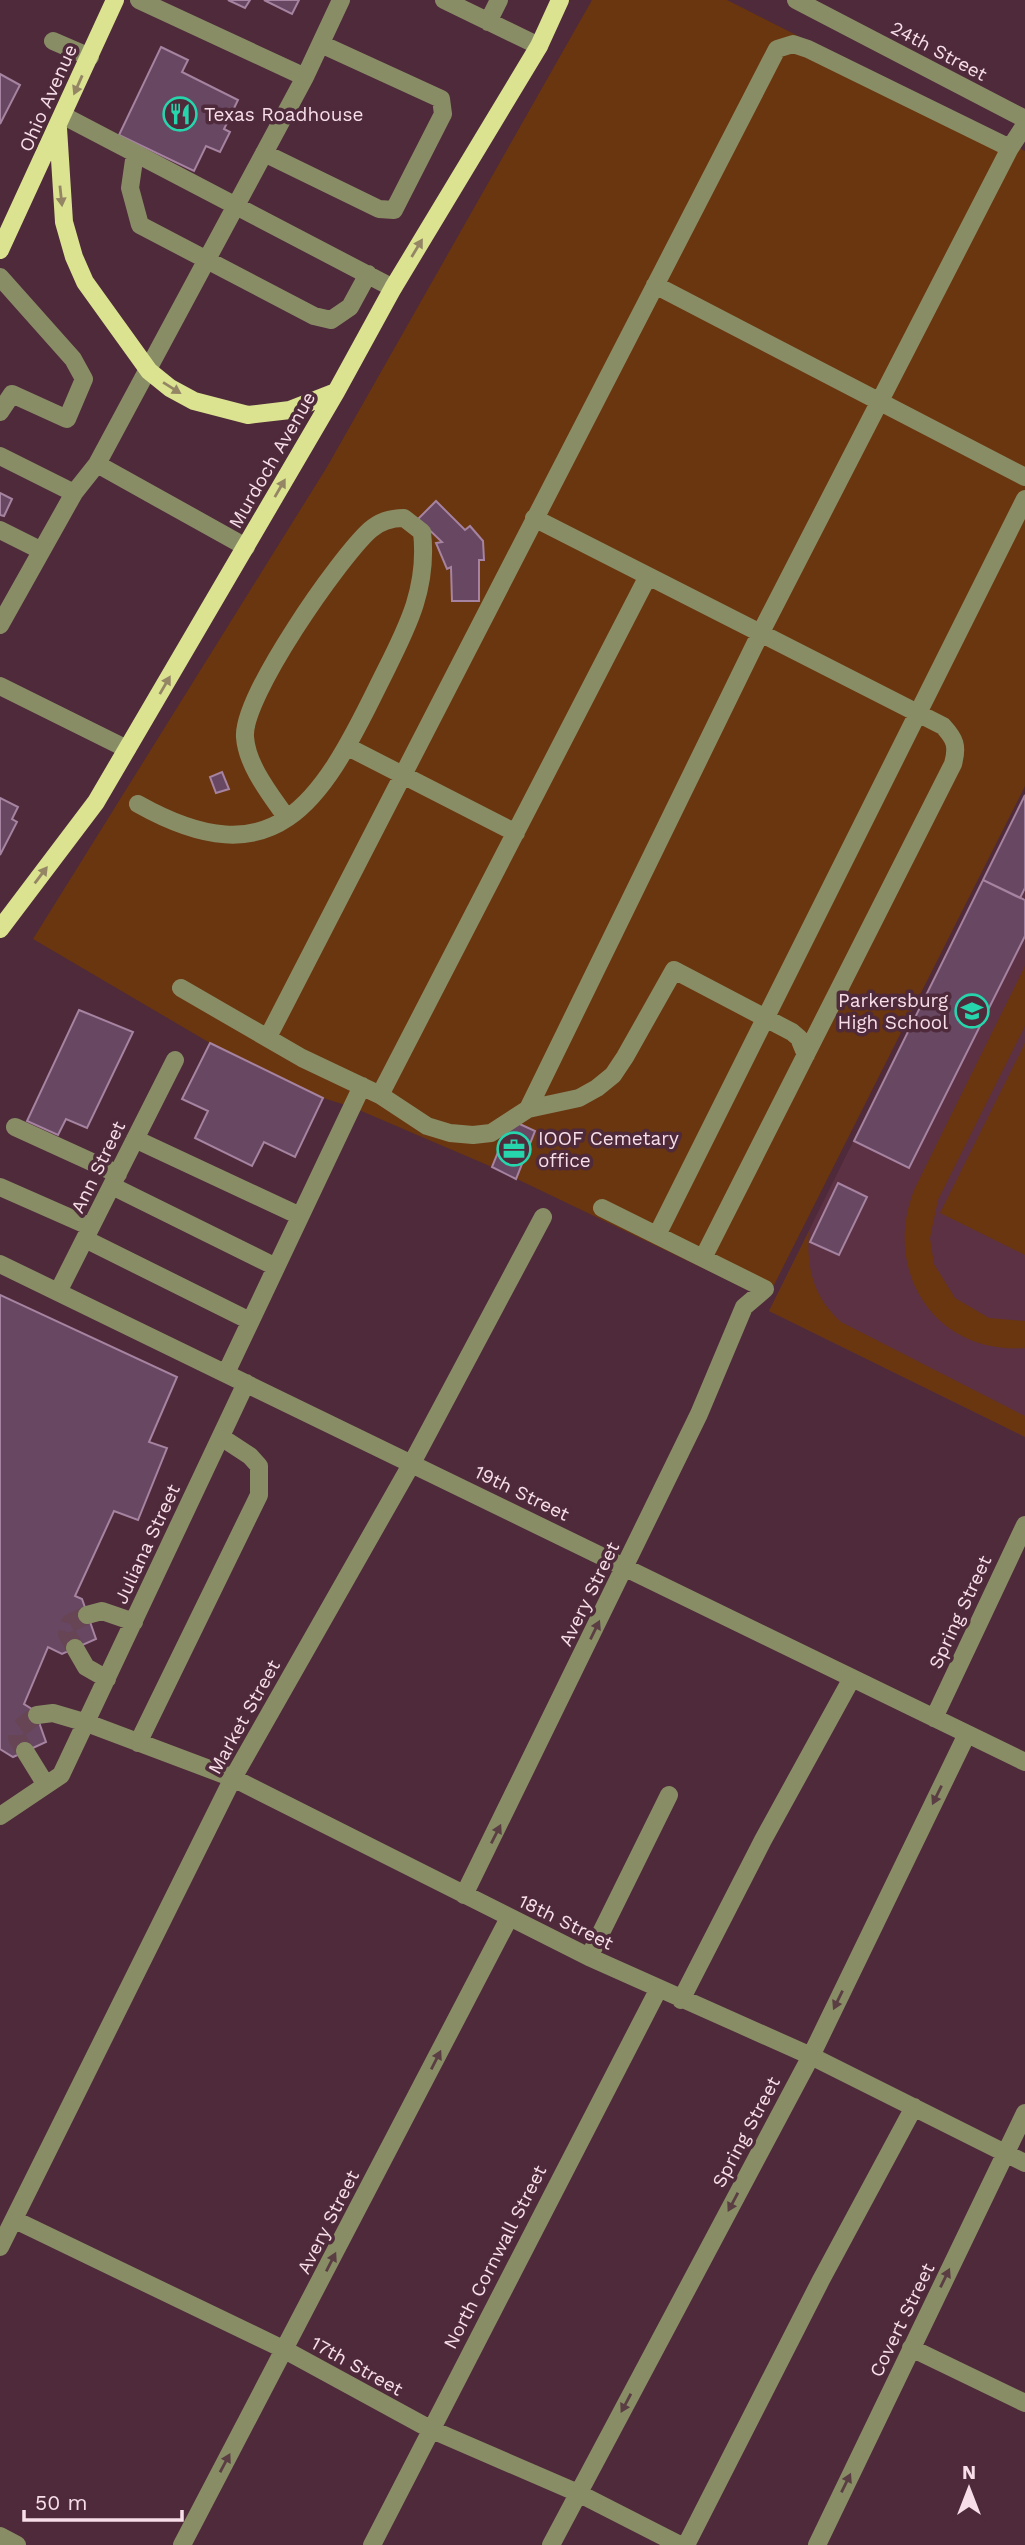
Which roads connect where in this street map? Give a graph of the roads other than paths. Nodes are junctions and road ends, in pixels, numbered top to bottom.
1 (115, 0) edge
2 (139, 0) edge
3 (341, 0) edge
4 (499, 0) edge
5 (560, 0) edge
6 (796, 0) edge
7 (448, 1) edge
8 (488, 22) junction
9 (53, 41) dead end
10 (321, 44) junction
11 (539, 46) junction
12 (90, 57) junction
13 (305, 77) junction
14 (1025, 119) edge
15 (61, 122) junction
16 (1025, 125) edge
17 (1010, 148) junction
18 (135, 153) junction
19 (264, 153) junction
20 (236, 206) junction
21 (0, 250) edge
22 (208, 260) junction
23 (368, 274) junction
24 (0, 278) edge
25 (655, 285) junction
26 (393, 288) junction
27 (149, 371) junction
28 (336, 392) junction
29 (880, 402) junction
30 (0, 412) edge
31 (0, 456) edge
32 (97, 464) junction
33 (1025, 477) edge
34 (74, 493) junction
35 (1025, 499) edge
36 (534, 518) junction
37 (0, 530) edge
38 (246, 547) junction
39 (40, 550) junction
40 (647, 578) junction
41 (0, 625) edge
42 (760, 634) junction
43 (0, 687) edge
44 (919, 714) junction
45 (348, 747) junction
46 (127, 750) junction
47 (403, 774) junction
48 (138, 804) dead end
49 (286, 817) junction
50 (516, 833) junction
51 (0, 929) edge
52 (181, 988) dead end
53 (766, 1019) junction
54 (268, 1037) junction
55 (806, 1055) junction
56 (175, 1059) dead end
57 (362, 1086) junction
58 (380, 1095) junction
59 (528, 1109) junction
60 (15, 1127) dead end
61 (135, 1139) junction
62 (115, 1180) junction
63 (0, 1187) edge
64 (602, 1208) dead end
65 (300, 1216) junction
66 (543, 1217) dead end
67 (88, 1233) junction
68 (657, 1235) junction
69 (703, 1258) junction
70 (0, 1264) edge
71 (276, 1267) junction
72 (58, 1292) junction
73 (250, 1321) junction
74 (226, 1373) junction
75 (246, 1383) junction
76 (221, 1437) junction
77 (412, 1463) junction
78 (1025, 1525) edge
79 (626, 1567) junction
80 (87, 1615) dead end
81 (134, 1622) junction
82 (75, 1648) tunnel mouth
83 (852, 1678) junction
84 (107, 1679) junction
85 (37, 1715) dead end
86 (934, 1718) junction
87 (86, 1723) junction
88 (967, 1734) junction
89 (138, 1742) junction
90 (25, 1751) tunnel mouth
91 (1025, 1762) edge
92 (233, 1778) junction
93 (46, 1785) junction
94 (669, 1795) dead end
95 (0, 1816) edge
96 (464, 1895) junction
97 (509, 1918) junction
98 (590, 1957) junction
99 (658, 1990) junction
100 (681, 2000) junction
101 (811, 2056) junction
102 (914, 2108) junction
103 (1025, 2113) edge
104 (1005, 2152) junction
105 (1025, 2163) edge
106 (15, 2220) junction
107 (0, 2247) edge
108 (911, 2348) junction
109 (285, 2350) junction
110 (1025, 2403) edge
111 (430, 2429) junction
112 (578, 2493) junction
113 (0, 2536) edge
114 (17, 2545) edge
115 (182, 2545) edge
116 (372, 2545) edge
117 (551, 2545) edge
118 (680, 2545) edge
119 (686, 2545) edge
120 (817, 2545) edge

1 - 12 main road, Ohio Avenue
2 - 13 street
3 - 10 street
4 - 8 street
5 - 11 main road, Murdoch Avenue
6 - 14 street, 24th Street
7 - 8 street
8 - 11 street
9 - 12 street
10 - 13 street
10 - 19 street
26 -> 11 main road, Murdoch Avenue
12 -> 15 main road, Ohio Avenue
13 - 19 street
15 - 18 street
15 - 21 main road, Ohio Avenue
15 -> 27 main road
16 - 17 street
17 - 25 street
17 - 29 street
18 - 20 street
18 - 22 street
19 - 20 street
20 - 22 street
20 - 23 street
22 - 23 street
22 - 27 street
23 - 26 street
24 - 30 street
25 - 29 street
25 - 36 street
26 - 28 main road, Murdoch Avenue
27 -> 28 main road
27 - 32 street
38 -> 28 main road, Murdoch Avenue
29 - 33 street
29 - 42 street
31 - 34 street
32 - 34 street
32 - 38 street
34 - 39 street
35 - 44 street
36 - 40 street
36 - 47 street
37 - 39 street
46 -> 38 main road, Murdoch Avenue
39 - 41 street
40 - 42 street
40 - 50 street
42 - 44 street
42 - 59 street
43 - 46 street
44 - 53 street
44 - 55 street
45 - 47 street
45 - 49 street
45 - 49 street
51 -> 46 main road, Murdoch Avenue
47 - 50 street
47 - 54 street
48 - 49 street
50 - 58 street
52 - 54 street
53 - 55 street
53 - 59 street
53 - 68 street
54 - 57 street
55 - 69 street
56 - 61 street, Ann Street
57 - 58 street
57 - 65 street
58 - 59 street
60 - 62 street
61 - 62 street, Ann Street
61 - 65 street
62 - 67 street, Ann Street
62 - 71 street
63 - 67 street
64 - 68 street
65 - 71 street
66 - 77 street, Market Street
67 - 72 street, Ann Street
67 - 73 street
68 - 69 street
69 - 79 street, Avery Street
70 - 72 street, 19th Street
71 - 73 street
72 - 74 street, 19th Street
73 - 74 street
74 - 75 street, 19th Street
75 - 76 street, Juliana Street
75 - 77 street, 19th Street
76 - 81 street, Juliana Street
76 - 89 street
77 - 79 street, 19th Street
77 - 92 street, Market Street
78 - 86 street, Spring Street
79 - 83 street, 19th Street
96 -> 79 street, Avery Street
80 - 81 street
81 - 84 street, Juliana Street
82 - 84 street
83 - 86 street, 19th Street
83 - 100 street
84 - 87 street, Juliana Street
85 - 87 street, 18th Street
86 - 88 street, 19th Street
87 - 89 street, 18th Street
87 - 93 street, Juliana Street
88 - 91 street, 19th Street
88 -> 101 street, Spring Street
89 - 92 street, 18th Street
90 - 93 street
92 - 96 street, 18th Street
92 - 106 street, Market Street
93 - 95 street, Juliana Street
94 - 98 street
96 - 97 street, 18th Street
97 - 98 street, 18th Street
109 -> 97 street, Avery Street
98 - 99 street, 18th Street
99 - 100 street, 18th Street
99 - 111 street, North Cornwall Street
100 - 101 street, 18th Street
101 - 102 street, 18th Street
101 -> 112 street, Spring Street
102 - 104 street, 18th Street
102 - 119 street
103 - 104 street, Covert Street
104 - 105 street, 18th Street
108 -> 104 street, Covert Street
106 - 107 street, Market Street
106 - 109 street, 17th Street
108 - 110 street
120 -> 108 street, Covert Street
109 - 111 street, 17th Street
115 -> 109 street, Avery Street
111 - 112 street, 17th Street
111 - 116 street, North Cornwall Street
112 - 117 street, Spring Street
112 - 118 street, 17th Street
113 - 114 street

